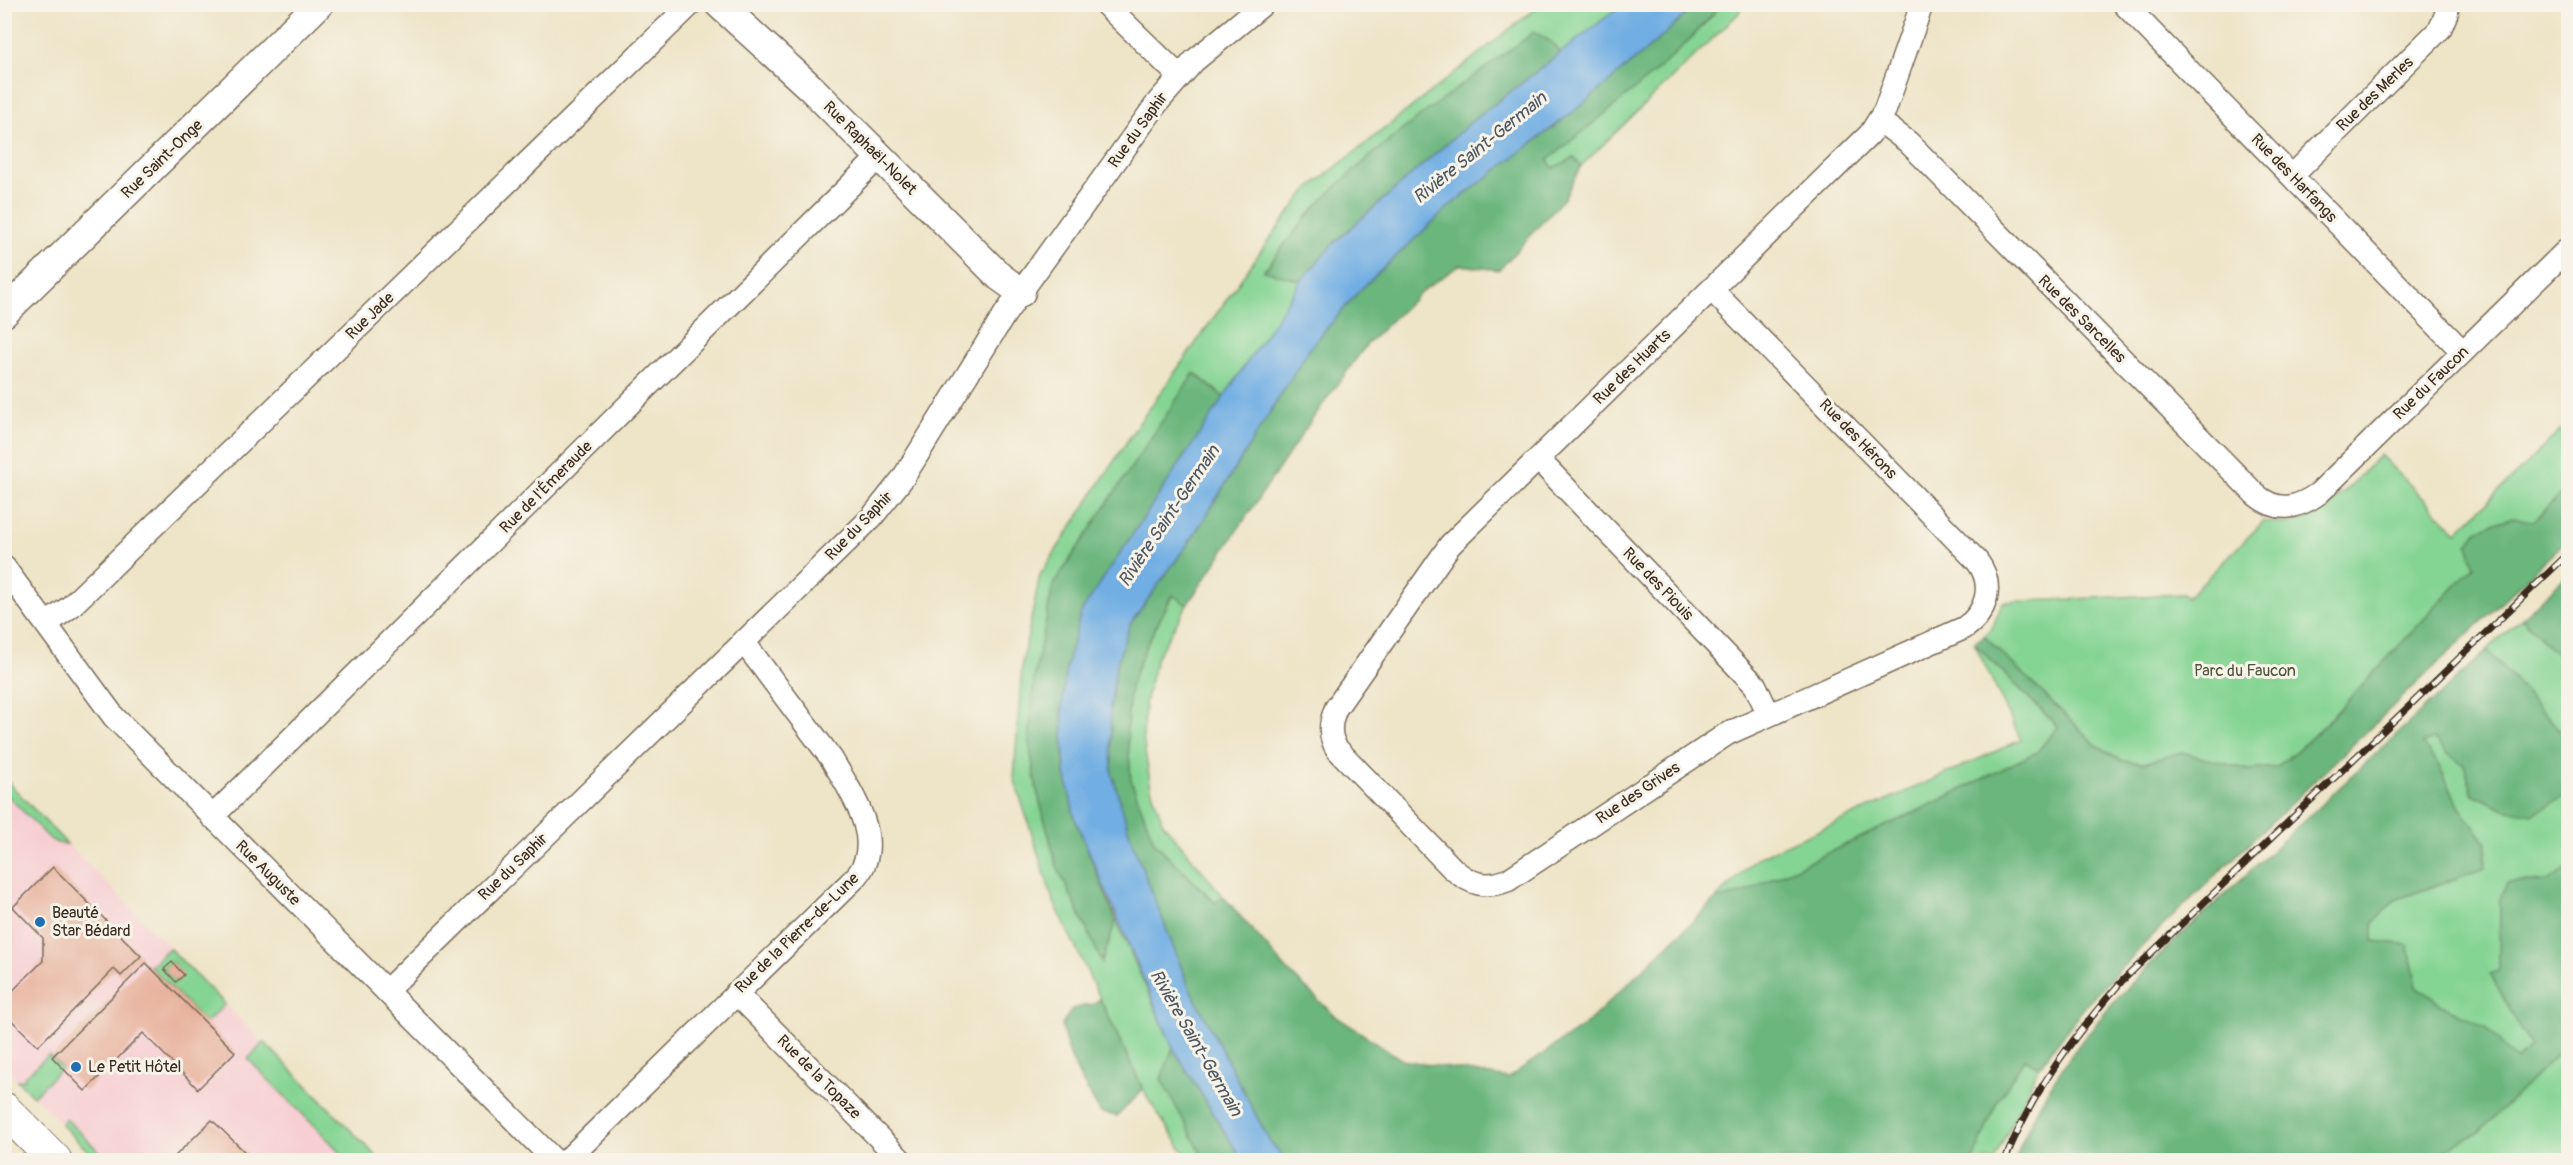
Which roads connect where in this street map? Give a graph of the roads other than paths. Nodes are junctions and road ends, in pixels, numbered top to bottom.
1 (320, 4) edge
2 (692, 4) edge
3 (719, 4) edge
4 (1105, 4) edge
5 (1263, 4) edge
6 (1922, 4) edge
7 (2124, 4) edge
8 (2446, 4) edge
9 (1179, 76) junction
10 (1880, 121) junction
11 (879, 157) junction
12 (2292, 176) junction
13 (2568, 249) edge
14 (1712, 290) junction
15 (1021, 292) junction
16 (4, 313) edge
17 (2463, 352) junction
18 (1538, 459) junction
19 (2288, 508) joint
20 (4, 567) edge
21 (1987, 597) joint
22 (46, 624) junction
23 (743, 641) junction
24 (1769, 715) junction
25 (1330, 727) joint
26 (212, 817) junction
27 (386, 992) junction
28 (736, 993) junction
29 (4, 1109) edge
30 (55, 1161) edge
31 (554, 1161) edge
32 (567, 1161) edge
33 (902, 1161) edge

1 - 16 street, Rue Saint-Onge
2 - 22 street, Rue Jade
3 - 11 street, Rue Raphaël-Nolet
4 - 9 street
5 - 9 street, Rue du Saphir
6 - 10 street, Rue des Huarts
7 - 12 street, Rue des Harfangs
8 - 12 street, Rue des Merles
9 - 15 street, Rue du Saphir
10 - 14 street, Rue des Huarts
10 - 19 street, Rue des Sarcelles
11 - 15 street, Rue Raphaël-Nolet
11 - 26 street, Rue de l'Émeraude
12 - 17 street, Rue des Harfangs
13 - 17 street, Rue du Faucon
14 - 18 street, Rue des Huarts
14 - 21 street, Rue des Hérons
15 - 23 street, Rue du Saphir
17 - 19 street, Rue du Faucon
18 - 24 street, Rue des Piouis
18 - 25 street, Rue des Huarts
20 - 22 street, Rue Auguste
21 - 24 street, Rue des Grives
22 - 26 street, Rue Auguste
23 - 27 street, Rue du Saphir
23 - 28 street, Rue de la Pierre-de-Lune
24 - 25 street, Rue des Grives
26 - 27 street, Rue Auguste
27 - 31 street, Rue Auguste
28 - 32 street, Rue de la Pierre-de-Lune
28 - 33 street, Rue de la Topaze
29 - 30 main road

